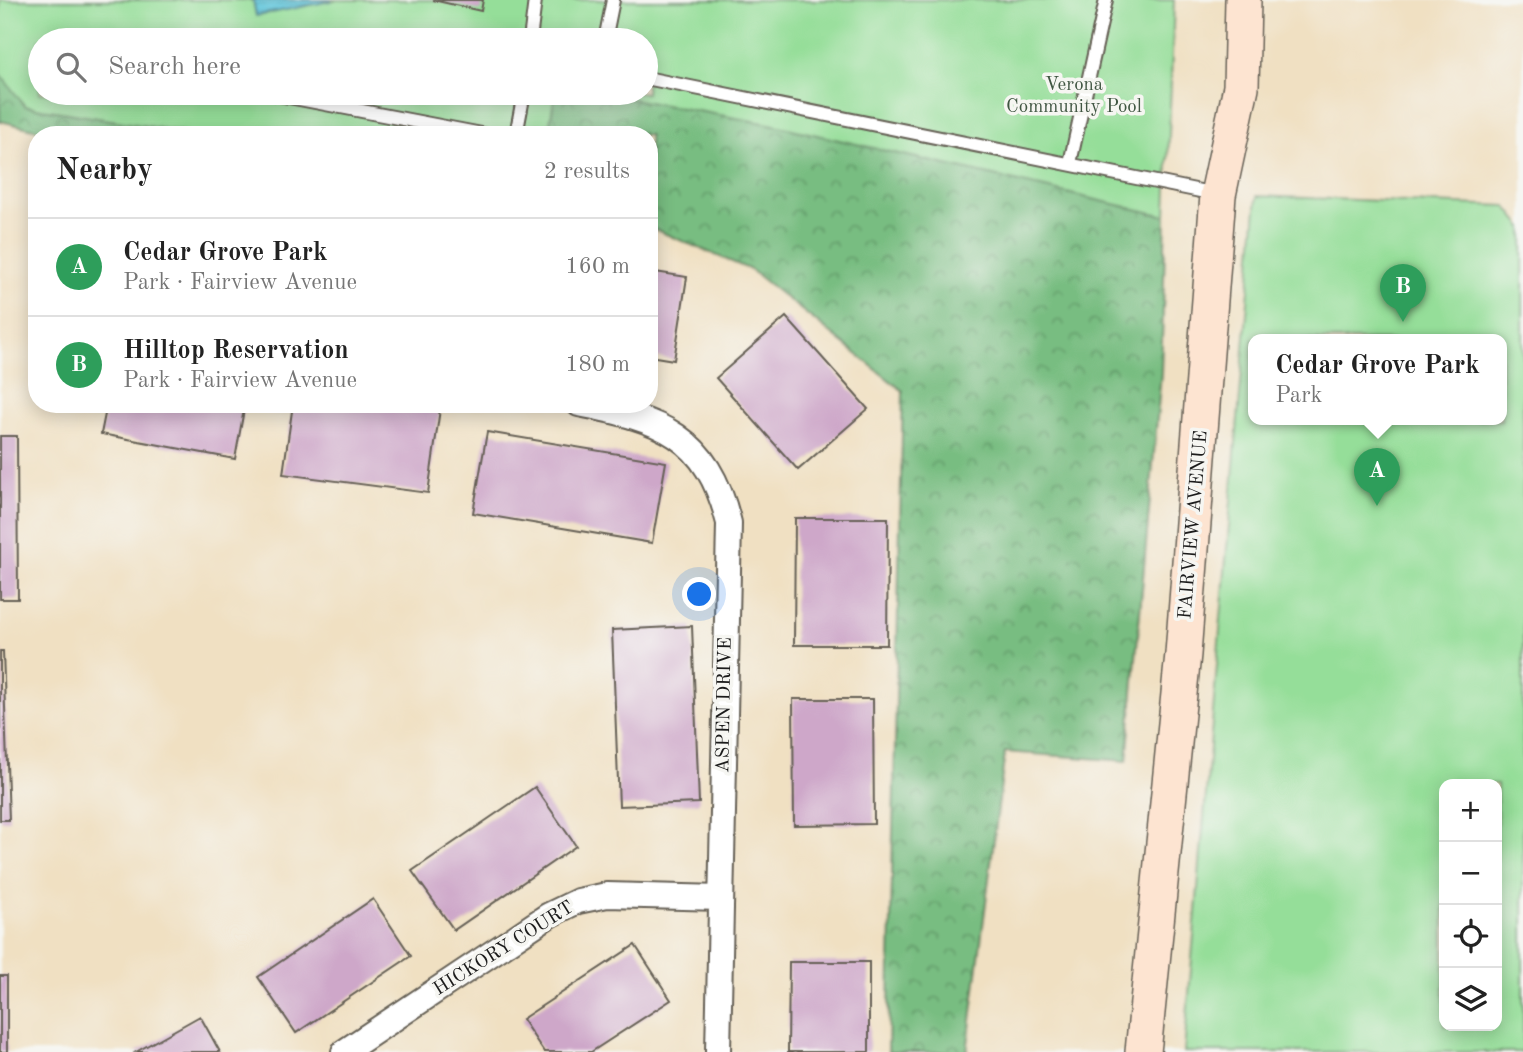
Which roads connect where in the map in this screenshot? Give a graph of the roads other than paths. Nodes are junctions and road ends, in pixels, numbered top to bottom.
1 (535, 0) edge
2 (613, 0) edge
3 (1106, 0) edge
4 (1243, 0) edge
5 (532, 28) edge
6 (607, 28) edge
7 (658, 80) edge
8 (331, 105) edge
9 (522, 105) edge
10 (440, 126) edge
11 (518, 126) edge
12 (1070, 163) junction
13 (1217, 195) junction
14 (624, 413) edge
15 (722, 898) junction
16 (344, 1052) edge
17 (718, 1052) edge
18 (1143, 1052) edge

1 - 5 lane
2 - 6 lane
3 - 12 lane
4 - 13 main road, FAIRVIEW AVENUE
7 - 12 lane
8 - 10 lane
9 - 11 lane
12 - 13 lane
13 - 18 main road, FAIRVIEW AVENUE
14 - 15 street, ASPEN DRIVE
15 - 16 street, HICKORY COURT
15 - 17 street, ASPEN DRIVE

